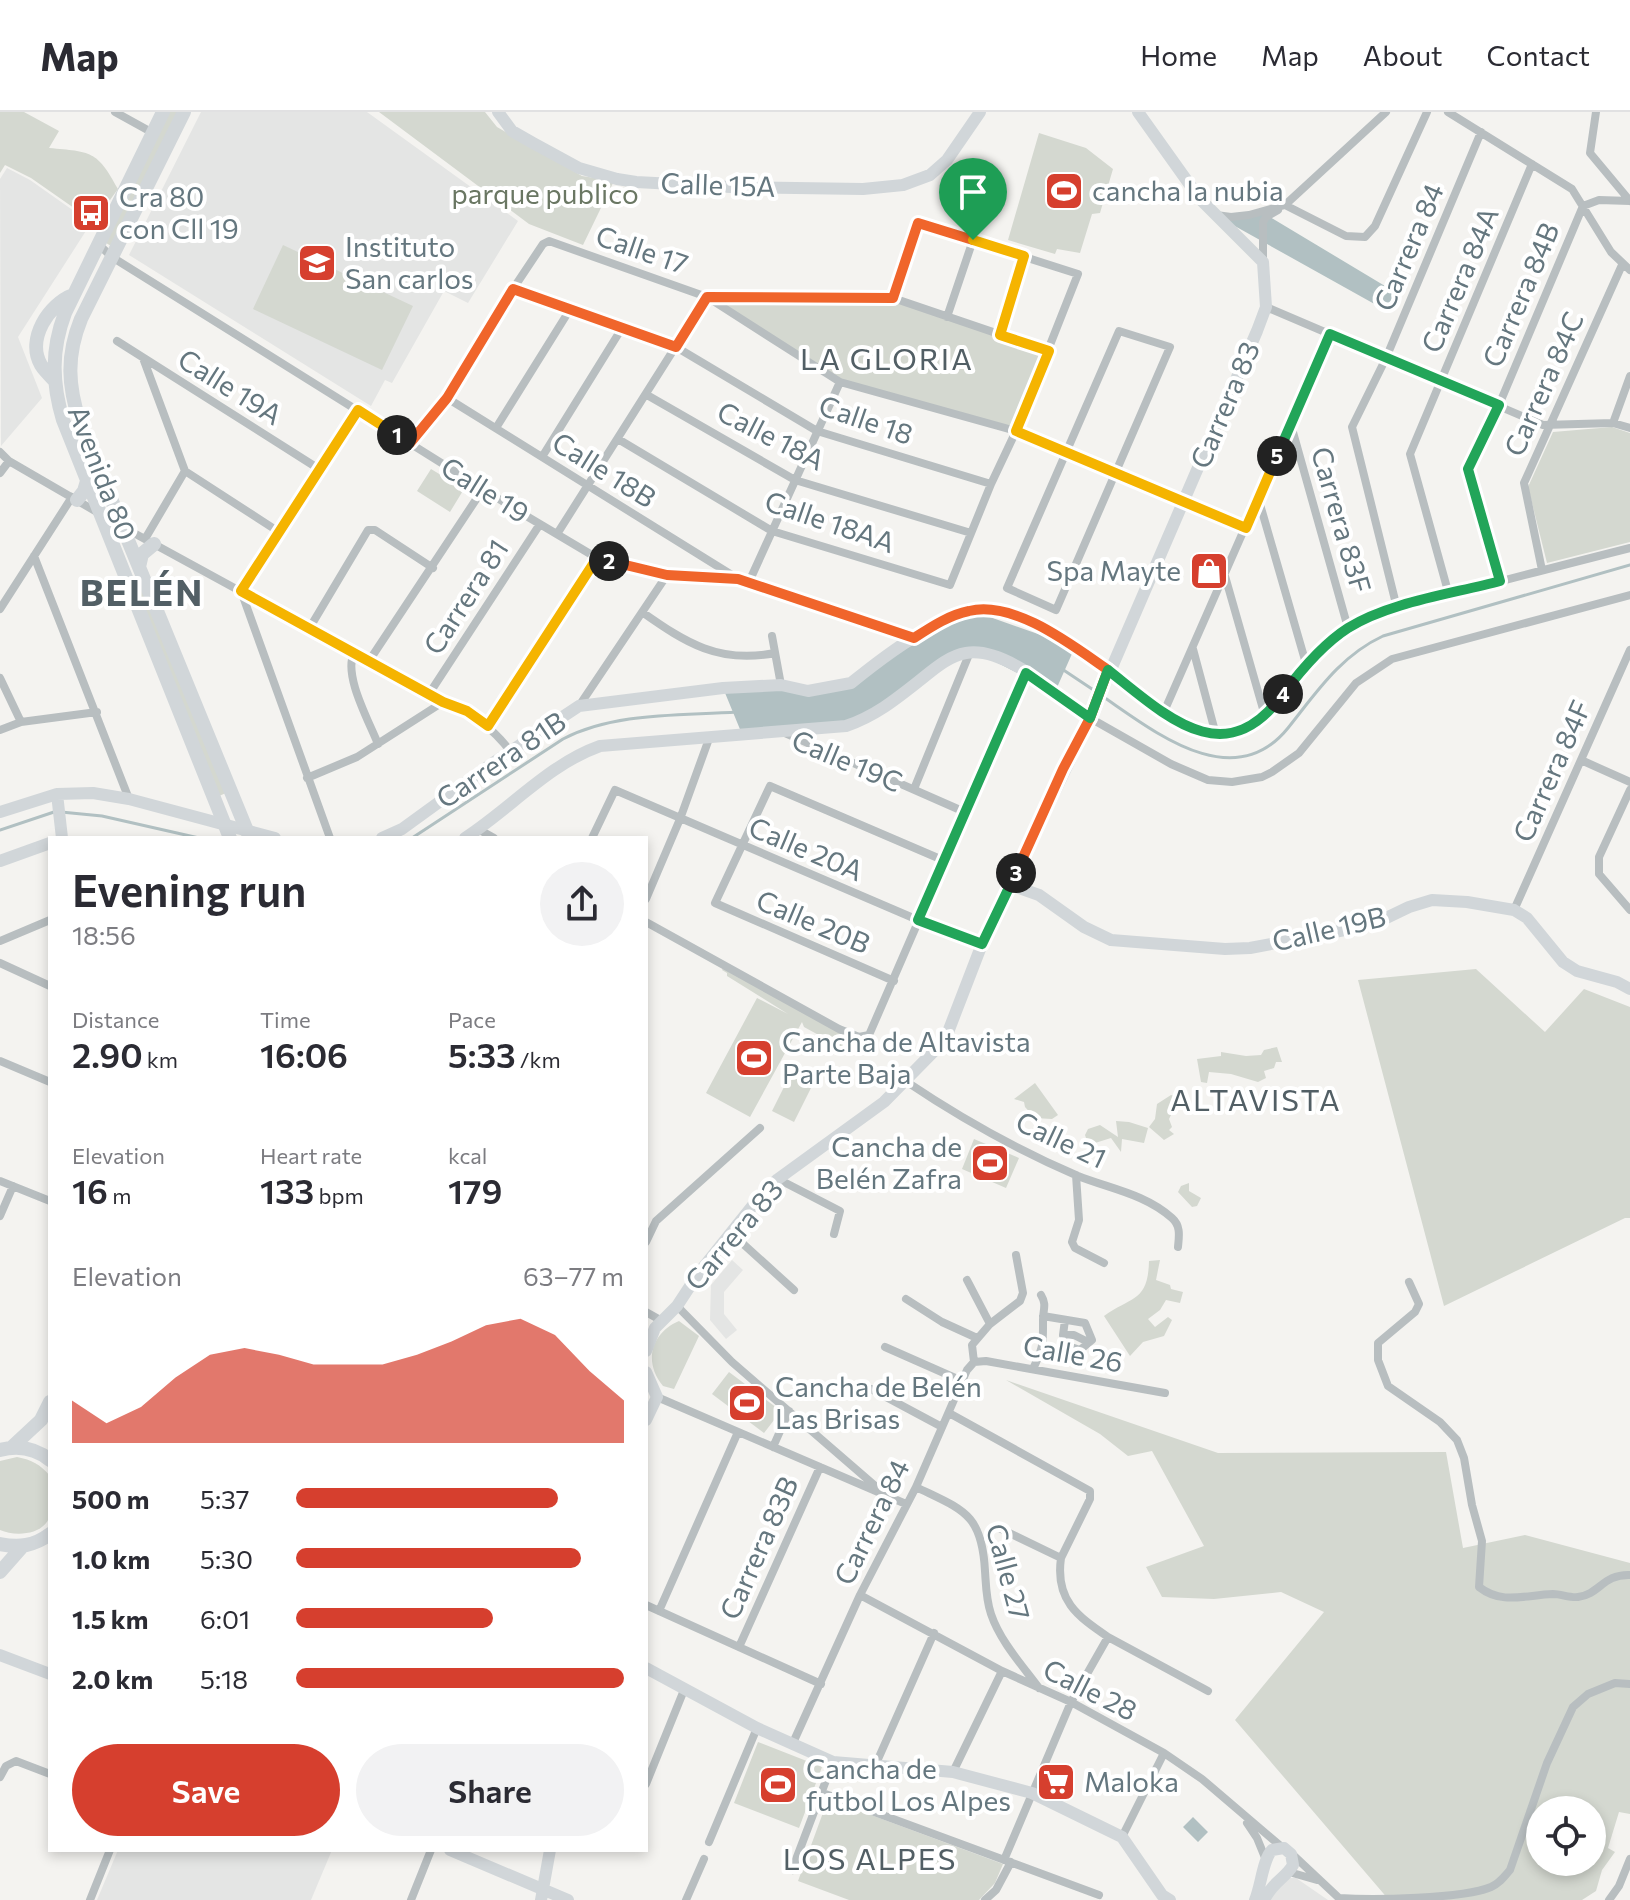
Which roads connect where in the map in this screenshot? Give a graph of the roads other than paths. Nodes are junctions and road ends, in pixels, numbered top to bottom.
1 (115, 112) edge
2 (163, 112) edge
3 (184, 112) edge
4 (498, 112) edge
5 (980, 112) edge
6 (1138, 112) edge
7 (1386, 112) edge
8 (1427, 112) edge
9 (1448, 112) edge
10 (1596, 112) edge
11 (1481, 132) junction
12 (153, 133) junction
13 (1532, 164) junction
14 (1630, 201) edge
15 (1285, 205) junction
16 (1583, 206) junction
17 (1215, 215) junction
18 (973, 240) junction
19 (98, 244) junction
20 (1024, 256) junction
21 (112, 257) junction
22 (1263, 262) junction
23 (1626, 268) edge
24 (513, 289) junction
25 (707, 297) junction
26 (893, 298) junction
27 (1266, 307) junction
28 (569, 311) junction
29 (947, 317) junction
30 (622, 328) junction
31 (1330, 334) junction
32 (1000, 335) junction
33 (117, 341) dead end
34 (676, 347) junction
35 (1049, 351) junction
36 (143, 357) junction
37 (1386, 358) junction
38 (1630, 376) edge
39 (1441, 381) junction
40 (840, 382) junction
41 (647, 395) junction
42 (447, 398) junction
43 (1499, 405) junction
44 (358, 410) junction
45 (1613, 423) junction
46 (1291, 425) junction
47 (1549, 426) junction
48 (496, 428) junction
49 (1630, 428) edge
50 (817, 431) junction
51 (1016, 431) junction
52 (618, 439) junction
53 (410, 443) junction
54 (0, 452) edge
55 (1067, 453) junction
56 (542, 457) junction
57 (9, 461) junction
58 (319, 469) junction
59 (185, 471) junction
60 (0, 473) edge
61 (1116, 474) junction
62 (795, 480) junction
63 (87, 481) junction
64 (991, 484) junction
65 (588, 486) junction
66 (483, 489) junction
67 (74, 498) junction
68 (1259, 500) junction
69 (1184, 502) junction
70 (100, 514) junction
71 (540, 524) junction
72 (121, 526) junction
73 (1246, 528) junction
74 (772, 531) junction
75 (279, 532) junction
76 (971, 533) junction
77 (557, 534) junction
78 (149, 541) junction
79 (1630, 548) edge
80 (34, 556) junction
81 (597, 558) junction
82 (139, 567) junction
83 (433, 568) junction
84 (1542, 570) junction
85 (667, 575) junction
86 (1225, 576) junction
87 (738, 579) junction
88 (1500, 581) junction
89 (749, 582) junction
90 (241, 591) junction
91 (1449, 595) junction
92 (1630, 595) edge
93 (1397, 608) junction
94 (0, 609) edge
95 (642, 612) junction
96 (1348, 628) junction
97 (309, 629) junction
98 (772, 636) dead end
99 (914, 638) junction
100 (1193, 648) junction
101 (1630, 650) edge
102 (970, 652) junction
103 (354, 653) junction
104 (775, 653) junction
105 (369, 661) junction
106 (1307, 667) junction
107 (1026, 673) junction
108 (1618, 676) junction
109 (1106, 677) junction
110 (1630, 677) edge
111 (0, 678) edge
112 (781, 685) junction
113 (429, 694) junction
114 (443, 702) junction
115 (579, 706) junction
116 (97, 712) junction
117 (1163, 714) junction
118 (1265, 716) junction
119 (1090, 718) junction
120 (21, 722) junction
121 (488, 726) junction
122 (0, 730) edge
123 (783, 732) junction
124 (1216, 735) junction
125 (710, 736) junction
126 (378, 744) junction
127 (511, 752) junction
128 (580, 755) joint
129 (1581, 760) junction
130 (307, 778) junction
131 (1630, 782) edge
132 (914, 789) junction
133 (1630, 790) edge
134 (57, 794) junction
135 (129, 799) junction
136 (0, 812) edge
137 (967, 813) junction
138 (680, 819) junction
139 (478, 829) junction
140 (61, 831) edge
141 (228, 832) edge
142 (249, 834) edge
143 (402, 834) edge
144 (329, 836) edge
145 (468, 836) edge
146 (490, 836) edge
147 (593, 836) edge
148 (48, 844) edge
149 (741, 846) junction
150 (0, 861) edge
151 (945, 861) junction
152 (1011, 885) junction
153 (648, 894) edge
154 (1514, 910) junction
155 (1630, 910) edge
156 (918, 920) junction
157 (48, 921) edge
158 (648, 923) edge
159 (0, 941) edge
160 (982, 944) junction
161 (0, 963) edge
162 (894, 981) junction
163 (48, 985) edge
164 (1630, 989) edge
165 (0, 1061) edge
166 (48, 1081) edge
167 (907, 1082) junction
168 (760, 1128) dead end
169 (1076, 1175) junction
170 (778, 1179) junction
171 (0, 1181) edge
172 (13, 1186) junction
173 (48, 1200) edge
174 (0, 1216) edge
175 (730, 1232) junction
176 (834, 1234) dead end
177 (648, 1238) edge
178 (1178, 1247) dead end
179 (1016, 1255) dead end
180 (1104, 1263) dead end
181 (967, 1280) dead end
182 (1409, 1282) dead end
183 (794, 1290) dead end
184 (1041, 1295) dead end
185 (906, 1299) dead end
186 (677, 1306) junction
187 (648, 1313) edge
188 (1043, 1316) junction
189 (662, 1321) junction
190 (1070, 1321) junction
191 (990, 1324) junction
192 (977, 1338) junction
193 (1088, 1342) junction
194 (648, 1346) edge
195 (885, 1347) dead end
196 (1071, 1347) dead end
197 (974, 1362) junction
198 (1033, 1369) junction
199 (648, 1377) edge
200 (962, 1381) junction
201 (871, 1389) dead end
202 (1165, 1393) dead end
203 (657, 1397) junction
204 (48, 1406) edge
205 (789, 1411) junction
206 (949, 1413) junction
207 (648, 1416) edge
208 (942, 1427) junction
209 (738, 1432) junction
210 (773, 1447) junction
211 (6, 1448) edge
212 (48, 1459) edge
213 (820, 1467) junction
214 (916, 1487) junction
215 (888, 1497) junction
216 (906, 1504) junction
217 (999, 1528) dead end
218 (47, 1539) edge
219 (0, 1544) edge
220 (22, 1547) junction
221 (1061, 1558) junction
222 (0, 1572) edge
223 (1630, 1575) edge
224 (860, 1595) junction
225 (648, 1606) edge
226 (659, 1611) junction
227 (934, 1633) junction
228 (1108, 1637) junction
229 (739, 1647) junction
230 (0, 1655) edge
231 (648, 1669) edge
232 (1002, 1671) junction
233 (48, 1673) edge
234 (821, 1684) junction
235 (1630, 1684) edge
236 (1040, 1688) junction
237 (684, 1690) junction
238 (1208, 1691) dead end
239 (1071, 1702) junction
240 (757, 1728) junction
241 (792, 1745) junction
242 (1164, 1753) junction
243 (833, 1762) junction
244 (875, 1766) junction
245 (953, 1772) junction
246 (48, 1773) edge
247 (0, 1777) edge
248 (648, 1779) edge
249 (820, 1792) junction
250 (1032, 1793) junction
251 (1242, 1816) junction
252 (1122, 1837) junction
253 (709, 1842) dead end
254 (1287, 1851) junction
255 (109, 1852) edge
256 (430, 1852) edge
257 (454, 1852) edge
258 (550, 1852) edge
259 (704, 1859) dead end
260 (1630, 1859) edge
261 (1007, 1861) junction
262 (1266, 1862) junction
263 (792, 1870) dead end
264 (1285, 1874) junction
265 (1324, 1885) junction
266 (542, 1895) edge
267 (1099, 1895) dead end
268 (1340, 1899) edge
269 (90, 1900) edge
270 (411, 1900) edge
271 (568, 1900) edge
272 (686, 1900) edge
273 (985, 1900) edge
274 (1170, 1900) edge
275 (1255, 1900) edge
276 (1264, 1900) edge
277 (1609, 1900) edge

1 - 12 street
2 - 12 main road, Avenida 80
3 - 21 main road, Avenida 80
4 - 5 street, Calle 15A
6 - 17 street
7 - 15 street
8 - 15 street
9 - 11 street
10 - 14 street
11 - 13 street
11 - 37 street, Carrera 84
12 - 19 main road, Avenida 80
13 - 16 street
13 - 39 street, Carrera 84A
14 - 16 street
15 - 17 street
15 - 22 street, Carrera 83
16 - 23 street
16 - 43 street, Carrera 84B
17 - 22 street
18 - 20 street
18 - 26 street
18 - 29 street
19 - 21 street, Calle 19
19 - 63 main road, Avenida 80
20 - 32 street
20 - 35 street
21 - 44 street, Calle 19
21 - 72 main road, Avenida 80
22 - 27 street, Carrera 83
23 - 47 street, Carrera 84C
24 - 25 street, Calle 17
24 - 28 street, Calle 18
24 - 42 street
25 - 26 street
25 - 34 street
25 - 40 street, Calle 17
26 - 29 street
27 - 31 street
27 - 69 street, Carrera 83
28 - 30 street, Calle 18
28 - 48 street
29 - 32 street
30 - 34 street, Calle 18
30 - 56 street
31 - 37 street
31 - 46 street
32 - 35 street
33 - 36 street, Calle 19A
34 - 41 street
34 - 50 street, Calle 18
35 - 51 street
36 - 58 street, Calle 19A
36 - 59 street
37 - 39 street
37 - 93 street, Carrera 84
38 - 45 street
39 - 43 street
39 - 91 street, Carrera 84A
40 - 50 street
40 - 51 street, Calle 17
41 - 52 street
41 - 62 street, Calle 18A
42 - 48 street, Calle 18B
42 - 53 street
43 - 47 street
43 - 88 street, Carrera 84B
44 - 53 street, Calle 19
44 - 58 street
45 - 47 street
45 - 49 street
46 - 68 street
46 - 96 street, Carrera 83F
47 - 84 street, Carrera 84C
48 - 56 street, Calle 18B
50 - 62 street
50 - 64 street, Calle 18
51 - 55 street, Calle 17
51 - 64 street
52 - 65 street
52 - 74 street, Calle 18AA
53 - 66 street, Calle 19
54 - 57 street
55 - 61 street, Calle 17
55 - 61 street
55 - 61 street
56 - 65 street, Calle 18B
57 - 60 street
57 - 67 street
58 - 75 street
59 - 75 street
59 - 78 street
61 - 69 street, Calle 17
62 - 74 street
62 - 76 street, Calle 18A
63 - 67 main road
63 - 70 main road, Avenida 80
64 - 76 street
65 - 77 street
65 - 87 street, Calle 18B
66 - 71 street, Calle 19
66 - 83 street
67 - 70 street
67 - 80 street
68 - 73 street
68 - 106 street
69 - 73 street, Calle 17
69 - 109 street, Carrera 83
70 - 72 street
70 - 141 main road, Avenida 80
71 - 77 street, Calle 19
71 - 113 street, Carrera 81
72 - 78 street
72 - 82 main road, Avenida 80
73 - 86 street
74 - 76 street, Calle 18AA
74 - 89 street
75 - 90 street
77 - 81 street, Calle 19
78 - 82 main road
78 - 90 street
79 - 84 street
80 - 94 street
80 - 116 street
81 - 85 street, Calle 19
81 - 121 street
82 - 142 main road, Avenida 80
83 - 97 street
83 - 105 street
84 - 88 street
85 - 87 street, Calle 19
85 - 95 street
86 - 100 street
86 - 118 street
87 - 89 street, Calle 19
88 - 91 street
89 - 99 street, Calle 19
90 - 97 street
90 - 130 street
91 - 93 street
92 - 119 street
93 - 96 street
95 - 104 street
95 - 115 street
96 - 106 street
97 - 103 street
98 - 104 street
99 - 109 street
99 - 112 street
100 - 117 street
100 - 124 street
101 - 108 street, Carrera 84F
102 - 107 street
102 - 123 street
102 - 132 street
103 - 105 street
103 - 126 street
104 - 112 street
105 - 113 street
106 - 118 street
107 - 119 street
107 - 137 street
108 - 110 street
108 - 129 street, Carrera 84F
109 - 117 street
109 - 119 street, Carrera 83
111 - 120 street
112 - 115 street
113 - 114 street
114 - 121 street
114 - 126 street
115 - 127 street, Carrera 81B
116 - 120 street
116 - 135 street
117 - 124 street
118 - 124 street
119 - 152 street, Carrera 83
120 - 122 street
121 - 127 street
123 - 125 street, Calle 19C
123 - 132 street, Calle 19C
125 - 128 street, Calle 19C
125 - 138 street
126 - 130 street
127 - 143 street, Carrera 81B
128 - 139 street, Carrera 81B
129 - 131 street
129 - 154 street, Carrera 84F
130 - 144 street
132 - 137 street, Calle 19C
133 - 155 street
134 - 135 street
134 - 136 street
134 - 140 street
135 - 141 street
137 - 151 street
138 - 147 street, Calle 20A
138 - 149 street, Calle 20A
138 - 153 street
139 - 145 street, Carrera 81B
139 - 146 street
141 - 142 street
148 - 150 street
149 - 151 street
149 - 156 street, Calle 20A
149 - 162 street, Calle 20B
151 - 156 street
152 - 154 street, Calle 19B
152 - 160 street, Carrera 83
154 - 164 street
156 - 160 street, Calle 20A
156 - 162 street
157 - 159 street
158 - 162 street
160 - 167 street, Carrera 83
161 - 163 street
165 - 166 street
167 - 169 street, Calle 21
167 - 170 street, Carrera 83
168 - 177 street
169 - 178 street, Calle 21
169 - 180 street
170 - 175 street, Carrera 83
170 - 176 street
171 - 172 street
172 - 173 street
172 - 174 street
175 - 183 street
175 - 186 street, Carrera 83
179 - 191 street
181 - 191 street
182 - 223 street
184 - 188 street
185 - 192 street
186 - 189 street, Carrera 83
186 - 205 street
187 - 189 street
188 - 190 street
188 - 198 street
189 - 194 street, Carrera 83
190 - 193 street
190 - 193 street
191 - 192 street
192 - 197 street, Carrera 84
193 - 196 street
195 - 200 street
197 - 198 street, Calle 26
197 - 200 street, Carrera 84
198 - 202 street, Calle 26
199 - 203 street
200 - 206 street, Carrera 84
201 - 208 street
203 - 207 street
203 - 209 street
204 - 211 main road
205 - 210 street
205 - 215 street
206 - 208 street, Carrera 84
206 - 221 street
208 - 214 street, Carrera 84
209 - 210 street
209 - 226 street
210 - 213 street
211 - 212 main road
213 - 215 street
213 - 229 street, Carrera 83B
214 - 216 street, Carrera 84
214 - 236 street, Calle 27
215 - 216 street
216 - 224 street, Carrera 84
217 - 221 street
218 - 220 main road
219 - 220 main road
220 - 222 main road
221 - 228 street
224 - 227 street, Calle 28
224 - 234 street, Carrera 84
225 - 226 street
226 - 229 street
227 - 232 street, Calle 28
227 - 244 street
228 - 238 street
228 - 239 street
229 - 234 street
230 - 233 street
231 - 237 street
232 - 236 street, Calle 28
232 - 245 street
234 - 241 street, Carrera 84
235 - 268 street
236 - 239 street, Calle 28
237 - 240 street
237 - 248 street
239 - 242 street, Calle 28
239 - 250 street
240 - 241 street
240 - 253 street
241 - 243 street
242 - 251 street, Calle 28
242 - 252 street
243 - 244 street
243 - 249 street
244 - 245 street
245 - 250 street
246 - 247 street
249 - 261 street
249 - 263 street
250 - 252 street
250 - 261 street
251 - 254 street, Calle 28
251 - 262 street
252 - 274 street
254 - 262 street
254 - 264 street
254 - 265 street, Calle 28
255 - 269 street
256 - 270 street
257 - 266 street
258 - 266 street
259 - 272 street
260 - 277 street
261 - 267 street
261 - 273 street
262 - 264 street
262 - 275 street
264 - 265 street
264 - 276 street
265 - 268 street, Calle 28
266 - 271 street

